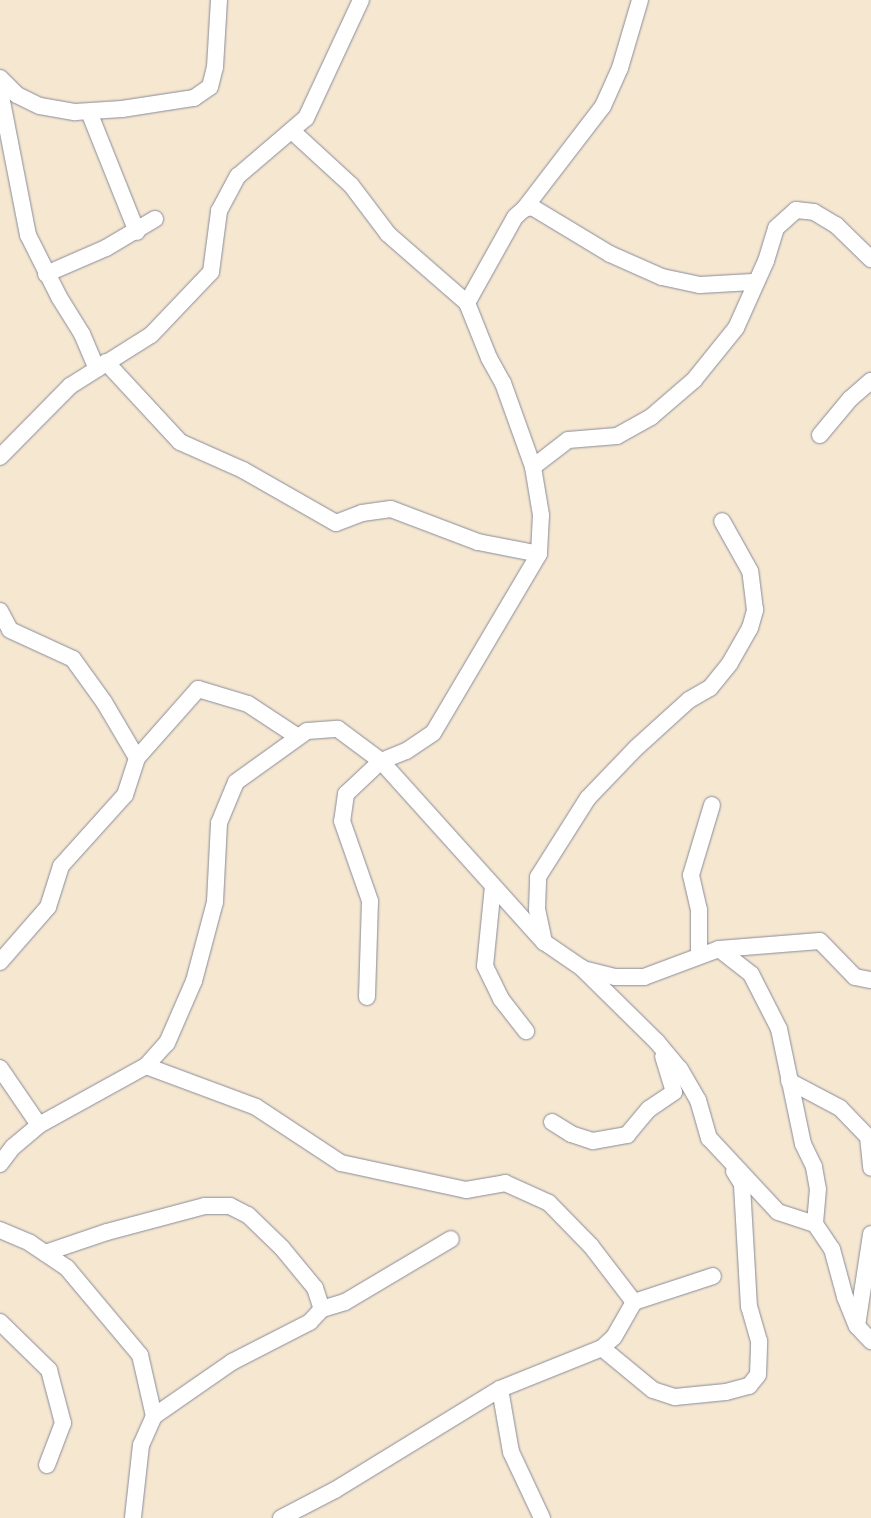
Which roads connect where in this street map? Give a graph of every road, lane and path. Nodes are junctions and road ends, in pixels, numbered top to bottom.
1 (219, 0) edge
2 (360, 0) edge
3 (640, 0) edge
4 (0, 78) edge
5 (0, 91) edge
6 (89, 112) junction
7 (292, 131) junction
8 (524, 209) junction
9 (155, 219) dead end
10 (138, 232) junction
11 (871, 259) edge
12 (46, 274) junction
13 (753, 282) junction
14 (467, 303) junction
15 (101, 365) junction
16 (871, 381) edge
17 (820, 435) dead end
18 (0, 457) edge
19 (533, 467) junction
20 (722, 521) dead end
21 (539, 554) junction
22 (0, 611) edge
23 (298, 737) junction
24 (137, 758) junction
25 (381, 761) junction
26 (712, 805) dead end
27 (493, 886) junction
28 (544, 942) junction
29 (719, 949) junction
30 (700, 956) junction
31 (0, 962) edge
32 (582, 968) junction
33 (871, 980) edge
34 (367, 998) dead end
35 (526, 1031) dead end
36 (656, 1042) junction
37 (146, 1066) junction
38 (0, 1068) edge
39 (789, 1081) junction
40 (552, 1122) dead end
41 (39, 1125) junction
42 (723, 1154) junction
43 (0, 1164) edge
44 (871, 1168) edge
45 (816, 1224) junction
46 (0, 1230) edge
47 (871, 1234) edge
48 (451, 1238) dead end
49 (45, 1253) junction
50 (713, 1276) dead end
51 (634, 1302) junction
52 (322, 1309) junction
53 (0, 1322) edge
54 (857, 1326) junction
55 (871, 1341) edge
56 (602, 1348) junction
57 (500, 1389) junction
58 (154, 1416) junction
59 (47, 1465) dead end
60 (285, 1517) edge
61 (133, 1518) edge
62 (542, 1518) edge

1 - 6 street
2 - 7 street
3 - 8 street
4 - 6 street
5 - 12 street
6 - 10 street
7 - 14 street
7 - 15 street
8 - 13 street
8 - 14 street
9 - 10 street
10 - 12 street
11 - 13 street
12 - 15 street
13 - 19 street
14 - 19 street
15 - 18 street
15 - 21 street
16 - 17 street
19 - 21 street
20 - 28 street
21 - 25 street
22 - 24 street
23 - 24 street
23 - 25 street
23 - 37 street
24 - 31 street
25 - 27 street
25 - 34 street
26 - 30 street
27 - 28 street
27 - 35 street
28 - 32 street
29 - 30 street
29 - 33 street
29 - 39 street
30 - 32 street
32 - 36 street
36 - 40 street
36 - 42 street
37 - 41 street
37 - 51 street
38 - 41 street
39 - 44 street
39 - 45 street
41 - 43 street
42 - 45 street
42 - 56 street
45 - 54 street
46 - 49 street
47 - 54 street
48 - 52 street
49 - 52 street
49 - 58 street
50 - 51 street
51 - 56 street
52 - 58 street
53 - 59 street
54 - 55 street
56 - 57 street
57 - 60 street
57 - 62 street
58 - 61 street

